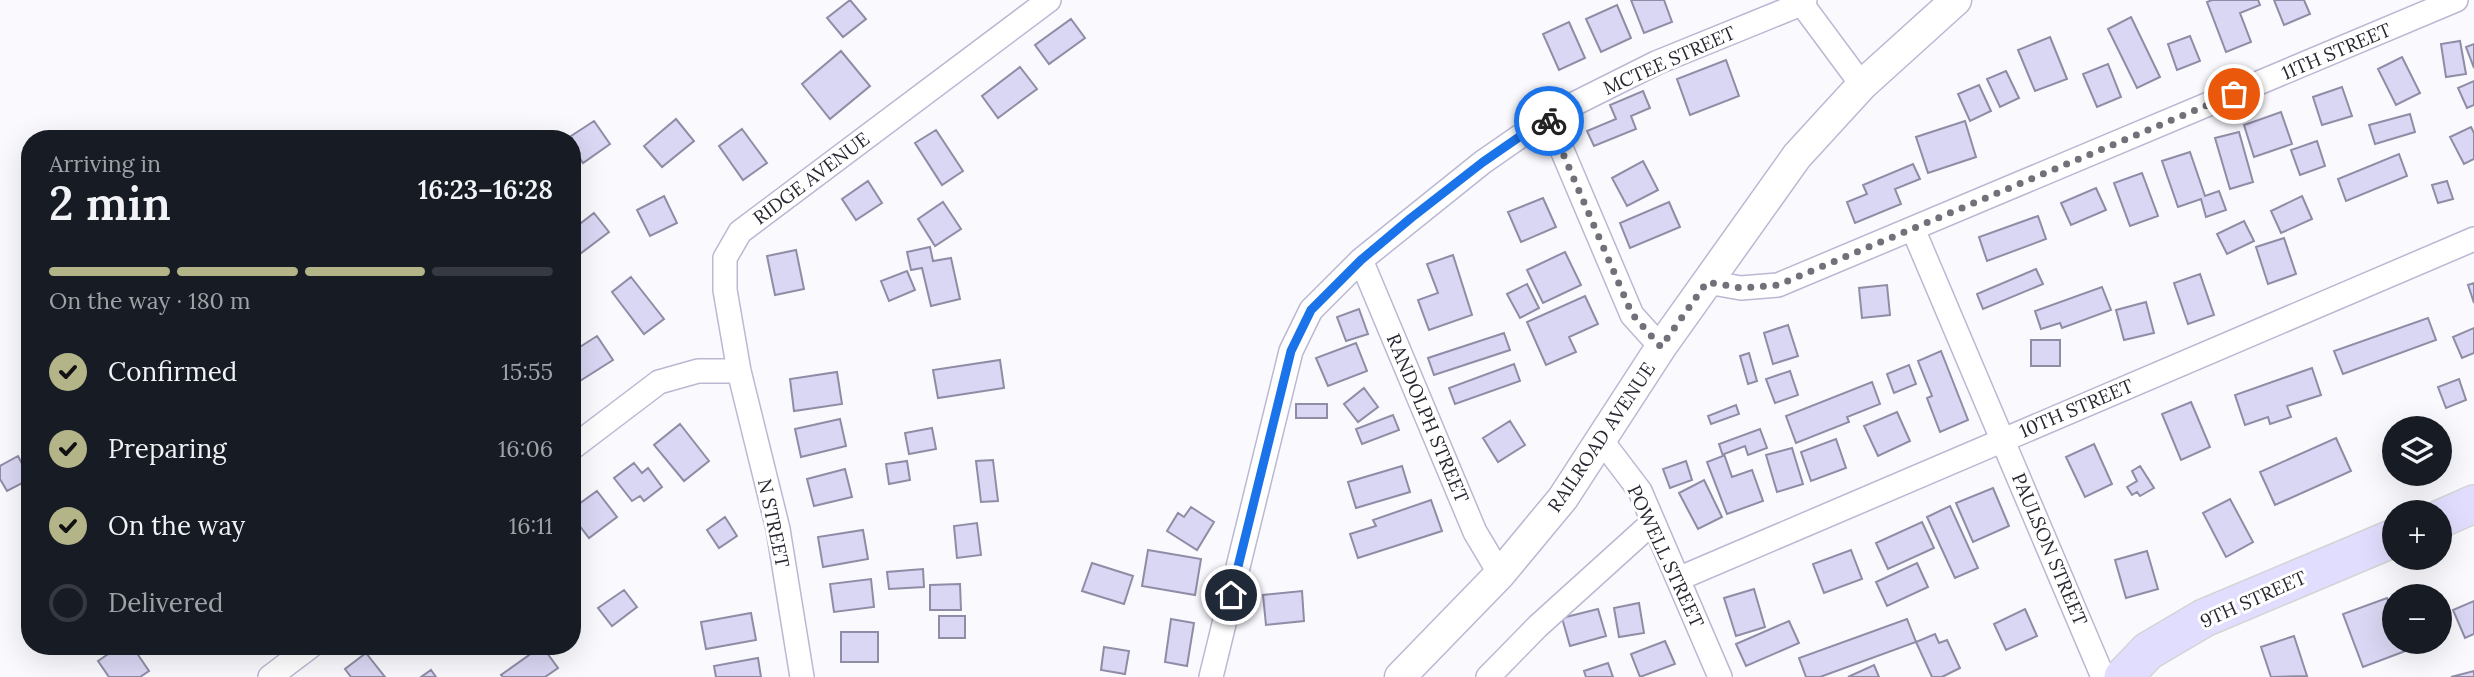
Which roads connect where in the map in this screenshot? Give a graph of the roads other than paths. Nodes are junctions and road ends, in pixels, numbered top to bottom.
1 (1049, 0) edge
2 (1956, 0) edge
3 (2456, 0) edge
4 (1802, 1) edge
5 (1862, 85) junction
6 (1548, 117) junction
7 (1913, 229) junction
8 (2474, 239) edge
9 (1361, 260) junction
10 (1707, 282) junction
11 (1661, 347) junction
12 (739, 371) junction
13 (2004, 439) junction
14 (581, 441) edge
15 (1602, 441) junction
16 (2474, 504) edge
17 (2452, 514) edge
18 (1653, 522) junction
19 (2382, 543) edge
20 (1500, 574) junction
21 (1678, 579) junction
22 (299, 655) edge
23 (270, 677) edge
24 (802, 677) edge
25 (1211, 677) edge
26 (1399, 677) edge
27 (1488, 677) edge
28 (1720, 677) edge
29 (2103, 677) edge
30 (2123, 677) edge

1 - 12 street, RIDGE AVENUE
2 - 5 street, RAILROAD AVENUE
3 - 7 street, 11TH STREET
4 - 5 street
4 - 6 street, MCTEE STREET
5 - 10 street, RAILROAD AVENUE
6 - 9 street, MCTEE STREET
6 - 11 street
7 - 10 street, 11TH STREET
7 - 13 street, PAULSON STREET
8 - 13 street, 10TH STREET
9 - 20 street, RANDOLPH STREET
9 - 25 street, MCTEE STREET
10 - 11 street, RAILROAD AVENUE
11 - 15 street, RAILROAD AVENUE
12 - 14 street
12 - 24 street, N STREET
13 - 21 street, 10TH STREET
13 - 29 street, PAULSON STREET
15 - 18 street, POWELL STREET
15 - 20 street, RAILROAD AVENUE
16 - 17 main road
18 - 21 street, POWELL STREET
18 - 27 street
19 - 30 main road, 9TH STREET
20 - 26 street, RAILROAD AVENUE
21 - 28 street, POWELL STREET
22 - 23 street

